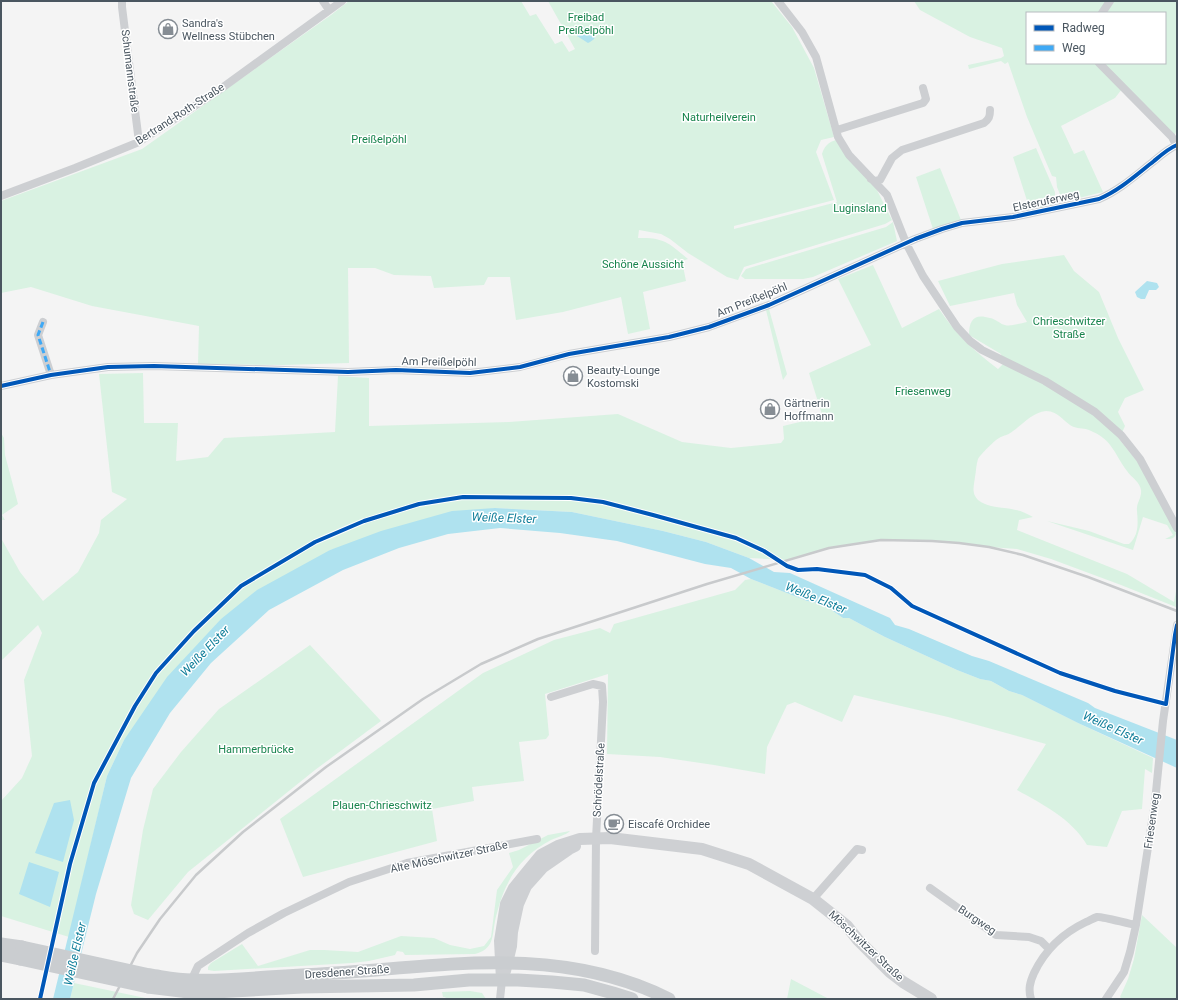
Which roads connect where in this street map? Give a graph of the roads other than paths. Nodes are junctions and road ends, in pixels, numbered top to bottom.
1 (122, 1) edge
2 (323, 1) edge
3 (342, 1) edge
4 (778, 1) edge
5 (1110, 1) edge
6 (329, 10) junction
7 (1103, 12) edge
8 (1100, 64) edge
9 (923, 88) dead end
10 (990, 110) dead end
11 (837, 130) junction
12 (139, 142) junction
13 (1176, 145) edge
14 (869, 177) junction
15 (1, 196) edge
16 (906, 243) junction
17 (43, 322) dead end
18 (51, 375) junction
19 (1, 386) edge
20 (1177, 528) edge
21 (1177, 625) edge
22 (551, 697) dead end
23 (538, 839) dead end
24 (596, 839) junction
25 (862, 850) dead end
26 (930, 888) dead end
27 (813, 899) junction
28 (1136, 925) junction
29 (1, 939) edge
30 (1, 944) edge
31 (1049, 949) junction
32 (595, 951) dead end
33 (21, 953) junction
34 (1, 955) edge
35 (504, 962) junction
36 (502, 980) junction
37 (188, 986) junction
38 (500, 999) edge
39 (632, 999) edge
40 (669, 999) edge
41 (931, 999) edge
42 (1032, 999) edge
43 (1106, 999) edge

1 - 12 street, Schumannstraße
2 - 6 street
3 - 6 street, Bertrand-Roth-Straße
4 - 11 street
5 - 7 street
6 - 12 street, Bertrand-Roth-Straße
8 - 13 street, Elsteruferweg
9 - 11 street
10 - 14 street
11 - 14 street
12 - 15 street, Bertrand-Roth-Straße
13 - 16 street, Elsteruferweg
14 - 16 street
16 - 18 street, Am Preißelpöhl
16 - 20 street
17 - 18 street
18 - 19 street, Am Preißelpöhl
21 - 28 street, Friesenweg
22 - 24 street, Schrödelstraße
23 - 37 street, Alte Möschwitzer Straße
24 - 27 main road, Möschwitzer Straße
24 - 32 street, Schrödelstraße
24 - 35 main road, Möschwitzer Straße
25 - 27 street
26 - 31 street, Burgweg
27 - 41 main road, Möschwitzer Straße
28 - 31 street
28 - 43 street, Friesenweg
29 - 33 main road
30 - 33 main road
31 - 42 street
33 - 34 main road
33 - 37 main road, Dresdener Straße, bridge
35 - 36 main road, Möschwitzer Straße
35 - 37 main road, Dresdener Straße
35 - 40 main road, Dresdener Straße
36 - 37 main road, Dresdener Straße
36 - 38 street
36 - 39 main road, Dresdener Straße

